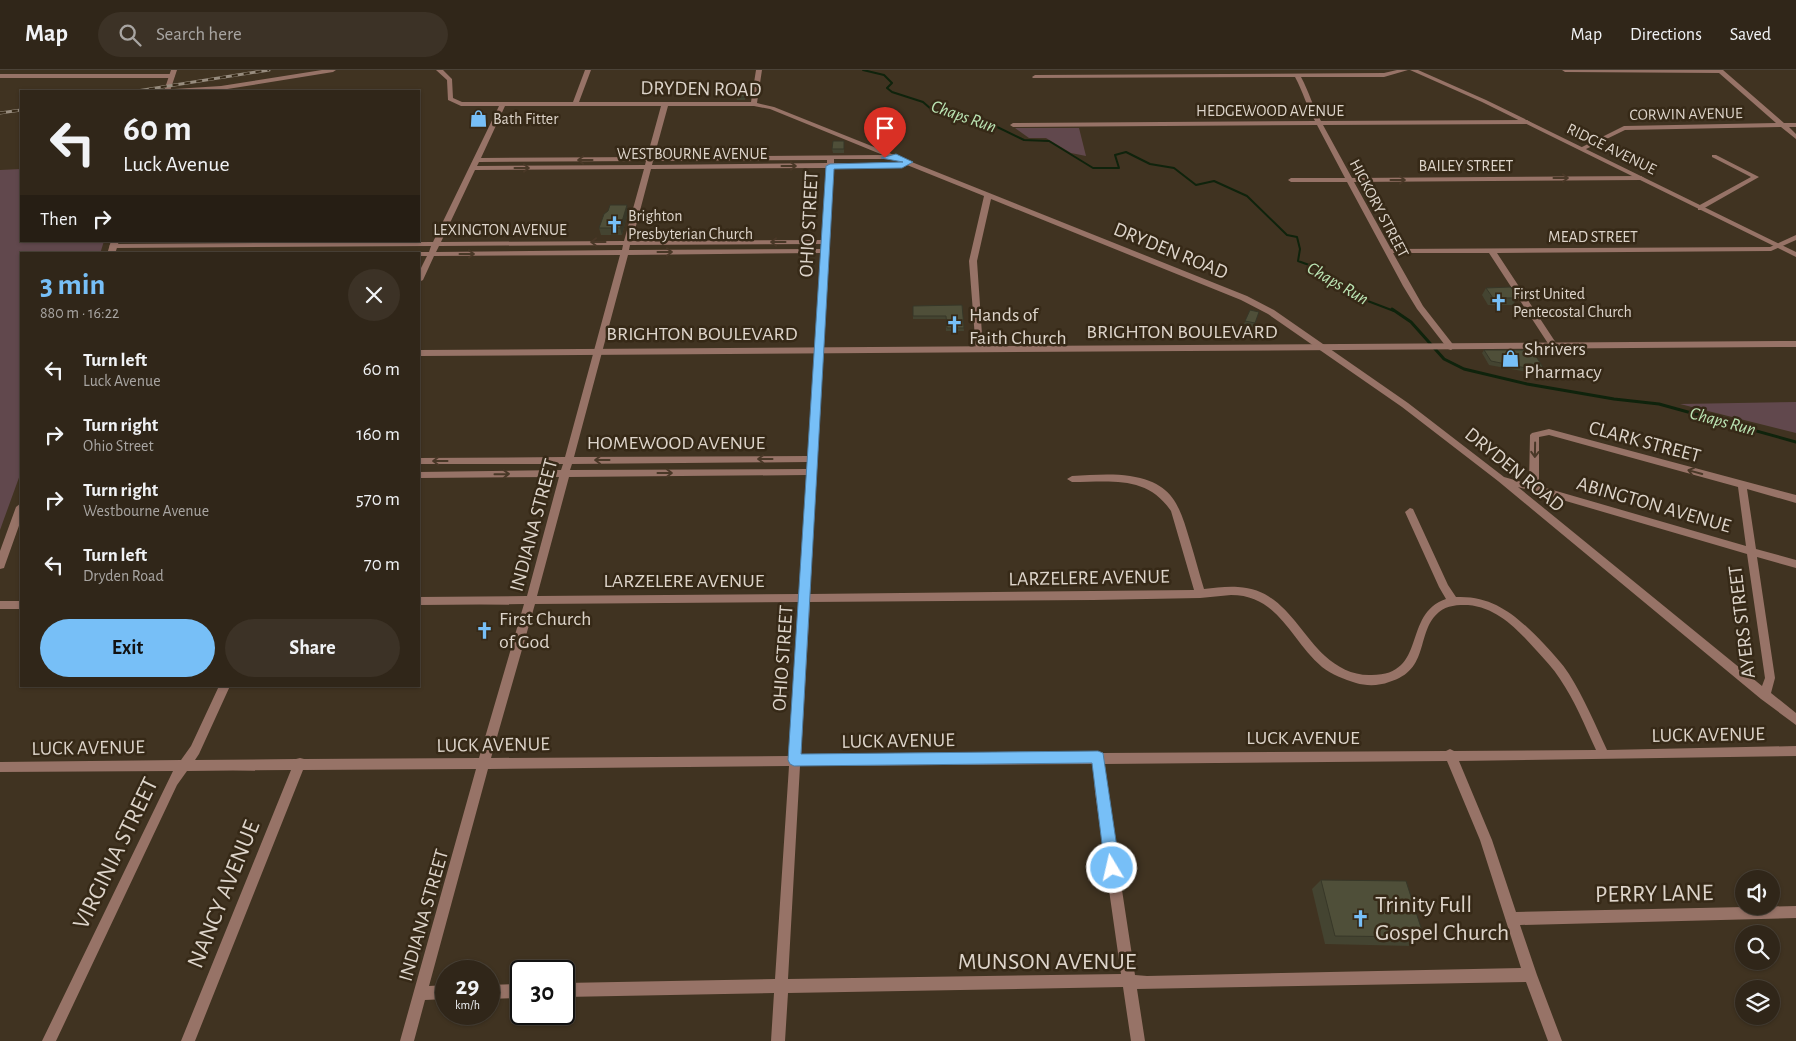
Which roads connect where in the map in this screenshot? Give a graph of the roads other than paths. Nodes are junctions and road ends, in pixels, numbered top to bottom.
1 (333, 70) edge
2 (439, 70) edge
3 (588, 70) edge
4 (759, 70) edge
5 (1405, 70) edge
6 (1413, 70) edge
7 (1566, 70) edge
8 (1720, 70) edge
9 (173, 73) edge
10 (1284, 73) edge
11 (0, 76) edge
12 (1297, 76) junction
13 (1035, 77) dead end
14 (167, 90) edge
15 (190, 90) edge
16 (503, 104) junction
17 (575, 104) junction
18 (666, 104) junction
19 (754, 104) junction
20 (1528, 122) junction
21 (1320, 123) junction
22 (1013, 125) dead end
23 (1782, 125) junction
24 (1796, 125) edge
25 (1796, 137) edge
26 (1582, 149) junction
27 (896, 156) junction
28 (1714, 156) dead end
29 (831, 162) junction
30 (909, 162) junction
31 (649, 163) junction
32 (475, 164) junction
33 (1640, 178) junction
34 (1292, 180) dead end
35 (1349, 180) junction
36 (988, 194) junction
37 (1701, 208) junction
38 (1796, 237) edge
39 (436, 244) junction
40 (826, 246) junction
41 (113, 247) edge
42 (626, 247) junction
43 (1779, 247) junction
44 (1388, 251) junction
45 (1492, 251) junction
46 (420, 254) edge
47 (431, 254) junction
48 (1796, 255) edge
49 (420, 278) edge
50 (1796, 344) edge
51 (1554, 346) junction
52 (1322, 347) junction
53 (1446, 347) junction
54 (980, 349) junction
55 (820, 350) junction
56 (598, 351) junction
57 (420, 352) edge
58 (813, 459) junction
59 (568, 460) junction
60 (420, 461) edge
61 (812, 472) junction
62 (565, 473) junction
63 (420, 475) edge
64 (1072, 479) dead end
65 (1501, 479) junction
66 (1742, 485) junction
67 (1534, 487) junction
68 (1796, 500) edge
69 (20, 511) edge
70 (1410, 512) dead end
71 (1752, 551) junction
72 (1796, 564) edge
73 (0, 565) edge
74 (1200, 594) junction
75 (804, 599) junction
76 (530, 600) junction
77 (420, 601) edge
78 (1453, 601) junction
79 (0, 605) edge
80 (20, 605) edge
81 (225, 687) edge
82 (1765, 696) junction
83 (1796, 720) edge
84 (1796, 751) edge
85 (1450, 754) junction
86 (1604, 755) junction
87 (1098, 757) junction
88 (794, 760) junction
89 (484, 762) junction
90 (300, 763) junction
91 (184, 765) junction
92 (0, 767) edge
93 (1796, 912) edge
94 (1512, 919) junction
95 (1530, 975) junction
96 (1130, 981) junction
97 (781, 985) junction
98 (575, 990) edge
99 (435, 992) edge
100 (420, 993) junction
101 (49, 1041) edge
102 (188, 1041) edge
103 (406, 1041) edge
104 (778, 1041) edge
105 (1138, 1041) edge
106 (1555, 1041) edge

1 - 15 street
2 - 16 street, DRYDEN ROAD
3 - 17 street
4 - 19 street
5 - 12 street
6 - 20 street, RIDGE AVENUE
7 - 8 street
8 - 23 street
9 - 11 street
9 - 14 street
10 - 12 street
10 - 13 street
12 - 21 street, HICKORY STREET
16 - 17 street, DRYDEN ROAD
16 - 32 street
17 - 18 street, DRYDEN ROAD
18 - 19 street, DRYDEN ROAD
18 - 31 street, INDIANA STREET
19 - 27 street, DRYDEN ROAD
20 - 21 street, HEDGEWOOD AVENUE
20 - 26 street, RIDGE AVENUE
21 - 22 street, HEDGEWOOD AVENUE
21 - 35 street, HICKORY STREET
23 - 24 street, CORWIN AVENUE
23 - 25 street
23 - 26 street, CORWIN AVENUE
26 - 33 street, RIDGE AVENUE
27 - 29 street, WESTBOURNE AVENUE
27 - 30 street, DRYDEN ROAD
28 - 37 street
29 - 30 street, WESTBOURNE AVENUE
29 - 31 street, WESTBOURNE AVENUE
29 - 40 street, OHIO STREET
30 - 36 street, DRYDEN ROAD
31 - 32 street, WESTBOURNE AVENUE
31 - 42 street, INDIANA STREET
32 - 39 street
35 -> 33 street, BAILEY STREET
33 - 37 street, RIDGE AVENUE
34 - 35 street, BAILEY STREET
35 - 44 street, HICKORY STREET
36 - 52 street, DRYDEN ROAD
36 - 54 street
37 - 43 street, RIDGE AVENUE
38 - 43 street, MEAD STREET
39 - 41 street, LEXINGTON AVENUE
42 -> 39 street, LEXINGTON AVENUE
39 - 47 street
40 - 42 street, LEXINGTON AVENUE
40 - 55 street, OHIO STREET
47 -> 42 street, LEXINGTON AVENUE
42 - 56 street, INDIANA STREET
43 - 45 street, MEAD STREET
43 - 48 street, RIDGE AVENUE
44 - 45 street, MEAD STREET
44 - 53 street, HICKORY STREET
45 - 51 street
46 - 47 street, LEXINGTON AVENUE
47 - 49 street
50 - 51 street, BRIGHTON BOULEVARD
51 - 53 street, BRIGHTON BOULEVARD
52 - 53 street, BRIGHTON BOULEVARD
52 - 54 street, BRIGHTON BOULEVARD
52 - 65 street, DRYDEN ROAD
54 - 55 street, BRIGHTON BOULEVARD
55 - 56 street, BRIGHTON BOULEVARD
55 - 58 street, OHIO STREET
56 - 57 street, BRIGHTON BOULEVARD
56 - 59 street, INDIANA STREET
58 -> 59 street, HOMEWOOD AVENUE
58 - 61 street, OHIO STREET
59 -> 60 street, HOMEWOOD AVENUE
59 - 62 street, INDIANA STREET
62 -> 61 street, HOMEWOOD AVENUE
61 - 75 street, OHIO STREET
63 -> 62 street, HOMEWOOD AVENUE
62 - 76 street, INDIANA STREET
64 - 74 street
65 - 67 street, ABINGTON AVENUE
65 - 82 street, DRYDEN ROAD
66 -> 67 street, CLARK STREET
66 - 68 street, CLARK STREET
66 - 71 street, AYERS STREET
67 - 71 street, ABINGTON AVENUE
69 - 73 street
70 - 78 street
71 - 72 street, ABINGTON AVENUE
71 - 82 street, AYERS STREET
74 - 75 street, LARZELERE AVENUE
74 - 78 street, LARZELERE AVENUE
75 - 76 street, LARZELERE AVENUE
75 - 88 street, OHIO STREET
76 - 77 street, LARZELERE AVENUE
76 - 89 street, INDIANA STREET
78 - 86 street
79 - 80 street
81 - 91 street, VIRGINIA STREET
82 - 83 street, DRYDEN ROAD
84 - 86 street, LUCK AVENUE
85 - 86 street, LUCK AVENUE
85 - 87 street, LUCK AVENUE
85 - 94 street
87 - 88 street, LUCK AVENUE
87 - 96 street
88 - 89 street, LUCK AVENUE
88 - 97 street, OHIO STREET
89 - 90 street, LUCK AVENUE
89 - 100 street, INDIANA STREET
90 - 91 street, LUCK AVENUE
90 - 102 street, NANCY AVENUE
91 - 92 street, LUCK AVENUE
91 - 101 street, VIRGINIA STREET
93 - 94 street, PERRY LANE
94 - 95 street
95 - 96 street, MUNSON AVENUE
95 - 106 street
96 - 97 street, MUNSON AVENUE
96 - 105 street
97 - 98 street, MUNSON AVENUE
97 - 104 street, OHIO STREET
99 - 100 street
100 - 103 street, INDIANA STREET

